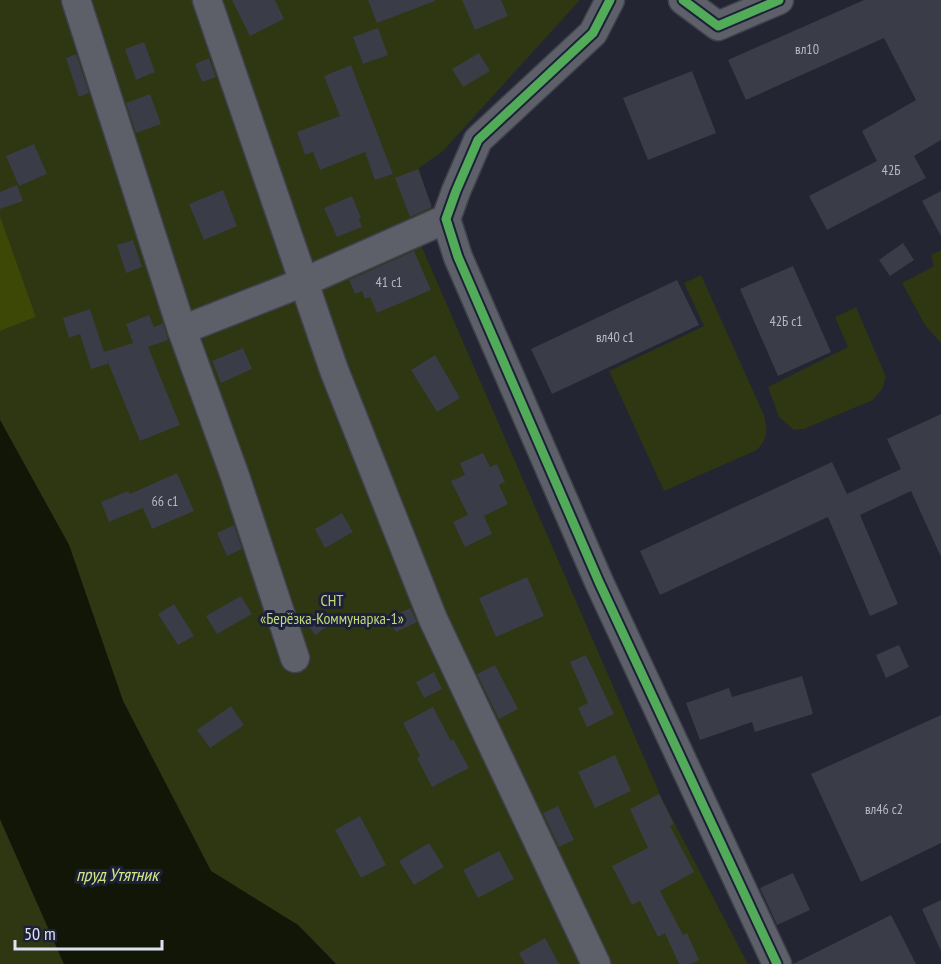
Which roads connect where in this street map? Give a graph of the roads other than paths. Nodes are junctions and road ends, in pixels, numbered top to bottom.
1 (76, 0) edge
2 (207, 0) edge
3 (610, 0) edge
4 (683, 0) edge
5 (778, 0) edge
6 (446, 219) junction
7 (304, 282) junction
8 (182, 330) junction
9 (295, 658) dead end
10 (596, 964) edge
11 (777, 964) edge

1 - 8 street
2 - 7 street
3 - 6 street
4 - 5 street
6 - 7 street
6 - 11 street
7 - 8 street
7 - 10 street
8 - 9 street

